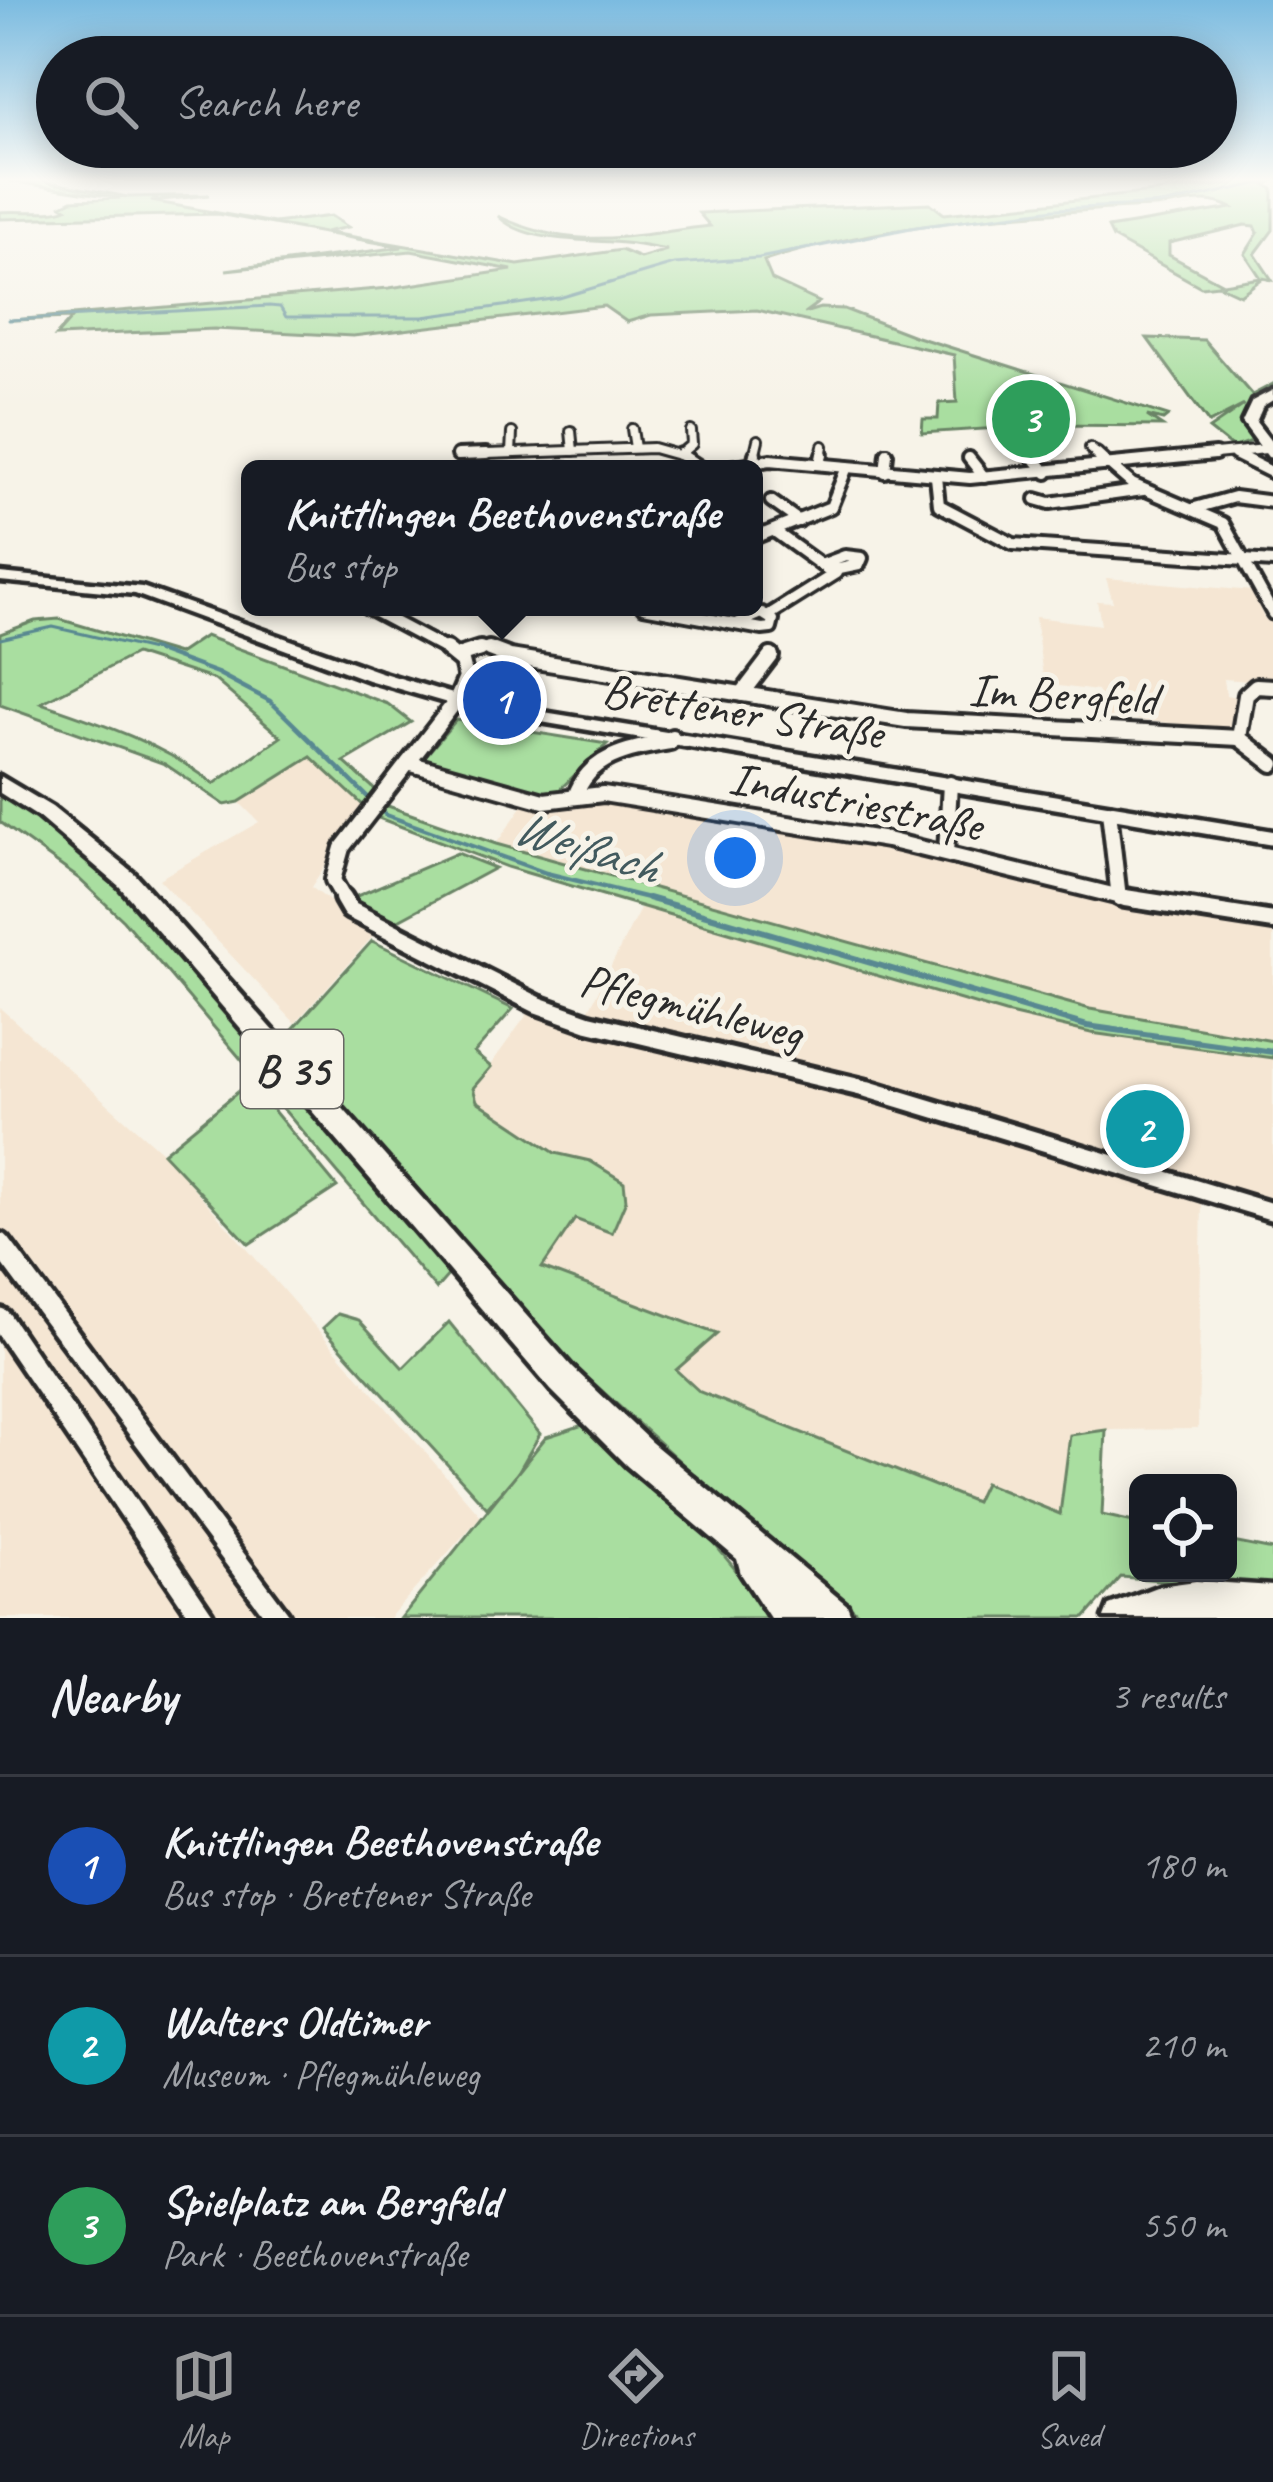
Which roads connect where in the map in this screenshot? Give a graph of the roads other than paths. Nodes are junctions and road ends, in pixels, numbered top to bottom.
1 (1273, 394) edge
2 (632, 429) dead end
3 (572, 431) dead end
4 (691, 431) dead end
5 (512, 433) dead end
6 (758, 440) dead end
7 (823, 446) dead end
8 (635, 448) junction
9 (1090, 448) dead end
10 (573, 451) junction
11 (1269, 451) edge
12 (887, 452) dead end
13 (511, 453) junction
14 (1232, 453) junction
15 (680, 454) junction
16 (1030, 454) dead end
17 (458, 455) dead end
18 (969, 458) dead end
19 (754, 459) junction
20 (690, 460) edge
21 (750, 460) edge
22 (820, 464) junction
23 (1109, 465) junction
24 (847, 467) junction
25 (885, 472) junction
26 (1047, 472) junction
27 (1273, 473) edge
28 (936, 477) junction
29 (984, 478) junction
30 (1143, 490) junction
31 (1036, 499) dead end
32 (771, 502) dead end
33 (1273, 502) edge
34 (1195, 508) junction
35 (799, 521) junction
36 (774, 531) junction
37 (763, 535) edge
38 (1246, 561) junction
39 (1273, 562) edge
40 (821, 565) junction
41 (836, 573) junction
42 (0, 577) edge
43 (1273, 614) edge
44 (385, 616) edge
45 (692, 616) edge
46 (458, 656) junction
47 (771, 656) dead end
48 (1271, 687) edge
49 (742, 694) junction
50 (456, 701) junction
51 (672, 737) junction
52 (1239, 738) junction
53 (408, 763) junction
54 (1273, 764) edge
55 (0, 783) edge
56 (950, 784) junction
57 (575, 797) junction
58 (1109, 811) junction
59 (1273, 838) edge
60 (946, 854) junction
61 (1119, 898) junction
62 (1273, 921) edge
63 (1273, 1211) edge
64 (0, 1244) edge
65 (0, 1319) edge
66 (744, 1545) junction
67 (1273, 1604) edge
68 (203, 1618) edge
69 (279, 1618) edge
70 (791, 1618) edge
71 (835, 1618) edge
72 (1122, 1618) edge

1 - 11 main road
2 - 8 street
3 - 10 street
4 - 15 street
5 - 13 street
6 - 19 street
7 - 22 street
8 - 10 street
8 - 15 street
9 - 23 street
10 - 13 street
11 - 14 street
12 - 25 street
13 - 17 street
14 - 23 street
14 - 27 street
15 - 20 street
16 - 26 street
18 - 29 street
19 - 21 street
19 - 22 street
22 - 24 street
23 - 26 street
23 - 30 street
24 - 25 street
24 - 35 street
25 - 28 street
26 - 29 street
28 - 29 street
28 - 38 street
30 - 31 street
30 - 34 street
32 - 35 street
33 - 34 street
34 - 38 street
35 - 36 street
36 - 37 street
36 - 40 street
38 - 39 street
38 - 43 street
40 - 41 street
40 - 41 street
41 - 45 street
42 - 50 street, Brettener Straße
44 - 46 street
46 - 49 street, Im Bergfeld
46 - 50 street
47 - 49 street
48 - 52 street
49 - 52 street, Im Bergfeld
50 - 51 street, Brettener Straße
50 - 53 street, Pflegmühleweg
51 - 56 street, Brettener Straße
51 - 57 street, Industriestraße
52 - 54 street
53 - 57 street, Industriestraße
53 - 63 street, Pflegmühleweg
55 - 66 main road, B 35
56 - 58 street, Brettener Straße
56 - 60 street
57 - 60 street, Industriestraße
58 - 59 street, Brettener Straße
58 - 61 street
60 - 61 street, Industriestraße
61 - 62 street, Industriestraße
64 - 69 street
65 - 68 street
66 - 70 main road
66 - 71 main road, B 35
67 - 72 main road

